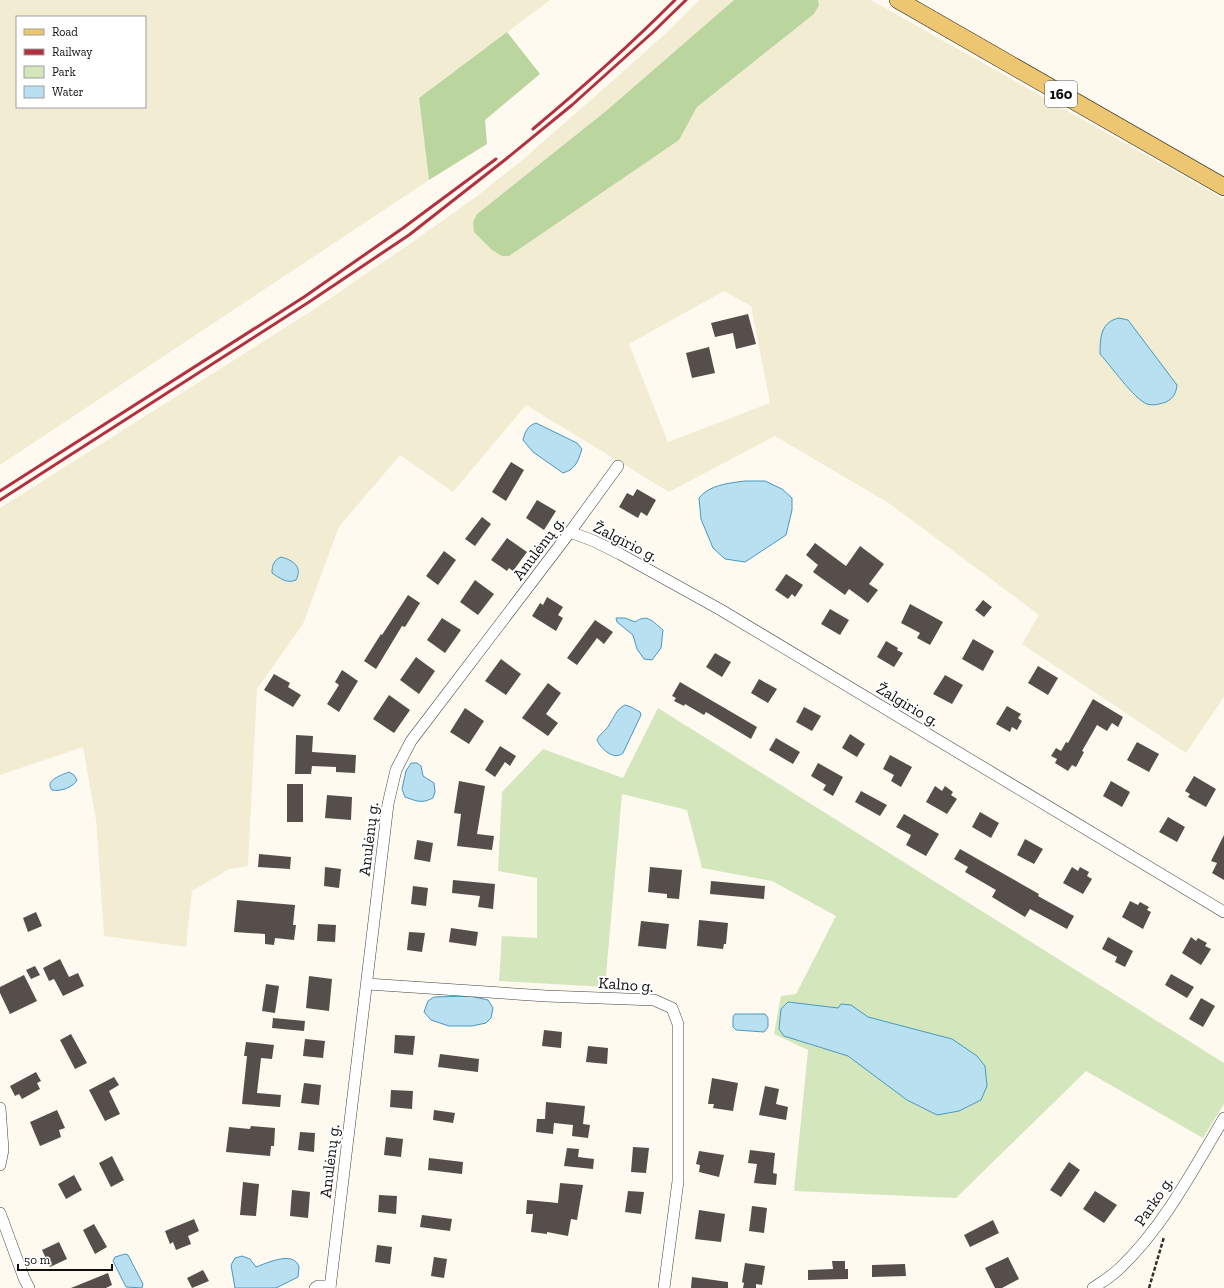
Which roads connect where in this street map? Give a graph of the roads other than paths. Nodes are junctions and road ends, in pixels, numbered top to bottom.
1 (898, 0) edge
2 (1224, 187) edge
3 (618, 466) dead end
4 (570, 532) junction
5 (1224, 912) edge
6 (367, 984) junction
7 (0, 1108) edge
8 (1224, 1118) edge
9 (0, 1165) edge
10 (0, 1213) edge
11 (330, 1287) edge
12 (29, 1288) edge
13 (315, 1288) edge
14 (664, 1288) edge
15 (1093, 1288) edge

1 - 2 main road, 160
3 - 4 street, Anulėnų g.
4 - 5 street, Žalgirio g.
4 - 6 street, Anulėnų g.
6 - 11 street, Anulėnų g.
6 - 14 street, Kalno g.
7 - 9 street
8 - 15 street, Parko g.
10 - 12 street
11 - 13 street

